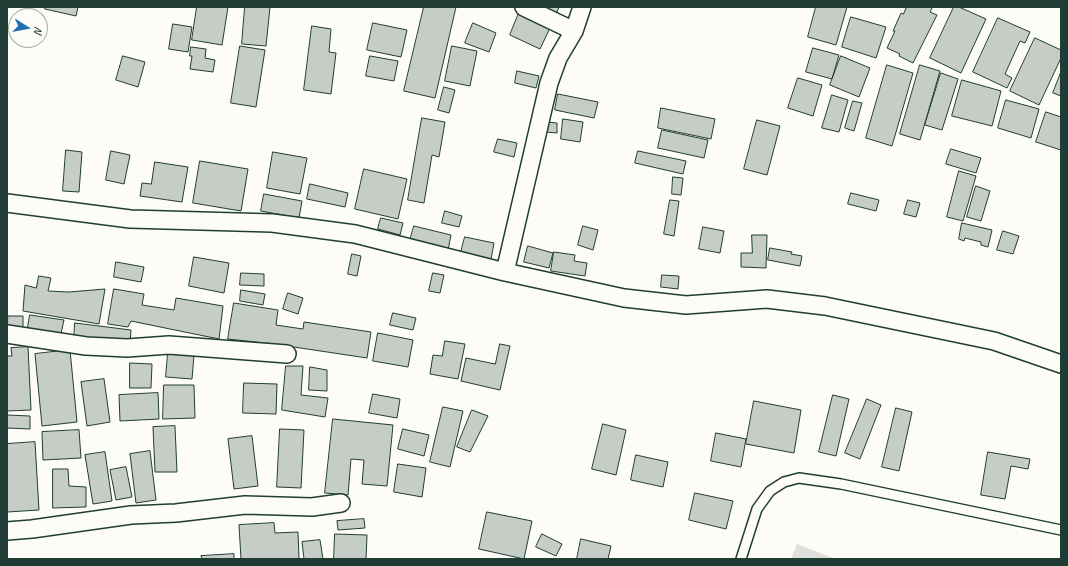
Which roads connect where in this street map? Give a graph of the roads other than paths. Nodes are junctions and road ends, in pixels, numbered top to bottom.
1 (524, 7) edge
2 (582, 7) edge
3 (574, 31) junction
4 (7, 203) edge
5 (506, 272) junction
6 (7, 334) edge
7 (287, 354) dead end
8 (1061, 364) edge
9 (341, 503) dead end
10 (1061, 530) edge
11 (7, 531) edge
12 (741, 559) edge

1 - 3 street
2 - 3 street
3 - 5 street
4 - 5 street
5 - 8 street
6 - 7 street
9 - 11 street
10 - 12 lane

